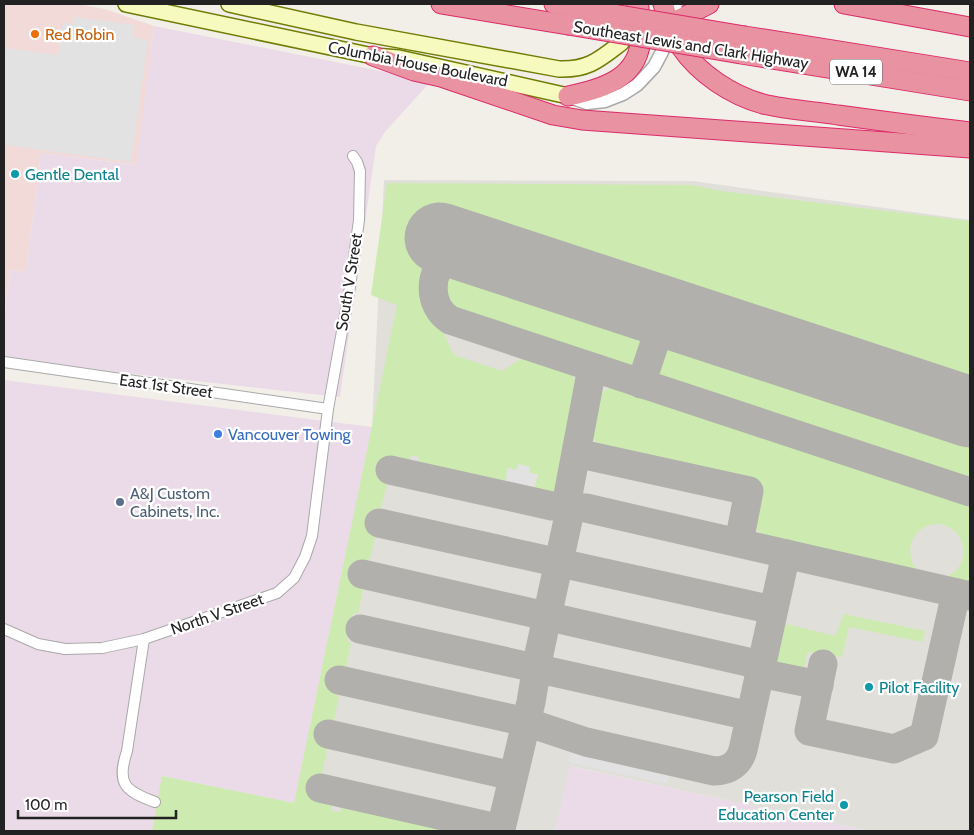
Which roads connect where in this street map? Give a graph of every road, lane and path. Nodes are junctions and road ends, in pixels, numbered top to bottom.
1 (126, 4) edge
2 (229, 4) edge
3 (441, 4) edge
4 (663, 4) edge
5 (676, 4) edge
6 (709, 4) edge
7 (844, 4) edge
8 (563, 5) edge
9 (638, 5) edge
10 (670, 25) junction
11 (970, 27) edge
12 (641, 35) junction
13 (621, 43) junction
14 (743, 45) junction
15 (372, 56) junction
16 (970, 72) edge
17 (970, 91) edge
18 (568, 96) junction
19 (970, 132) edge
20 (970, 148) edge
21 (353, 156) dead end
22 (4, 362) edge
23 (328, 409) junction
24 (4, 629) edge
25 (144, 639) junction
26 (155, 802) dead end

1 - 15 main road, Columbia House Boulevard
2 - 13 main road, Columbia House Boulevard
3 - 14 highway, Southeast Lewis and Clark Highway / WA 14, bridge
4 - 10 highway
5 - 10 street, Columbia House Boulevard
6 - 10 highway
7 - 11 highway
8 - 14 highway, Southeast Lewis and Clark Highway / WA 14, bridge
9 - 12 highway
9 - 13 street, Columbia House Boulevard
10 - 12 highway
10 - 18 street, Columbia House Boulevard
10 - 19 highway
12 - 13 highway
12 - 18 highway
14 - 16 highway, Southeast Lewis and Clark Highway / WA 14
14 - 17 highway, Southeast Lewis and Clark Highway / WA 14
15 - 18 main road, Columbia House Boulevard
15 - 20 highway
21 - 23 street, South V Street
22 - 23 street, East 1st Street
23 - 25 street, North V Street
24 - 25 street, North V Street
25 - 26 street

